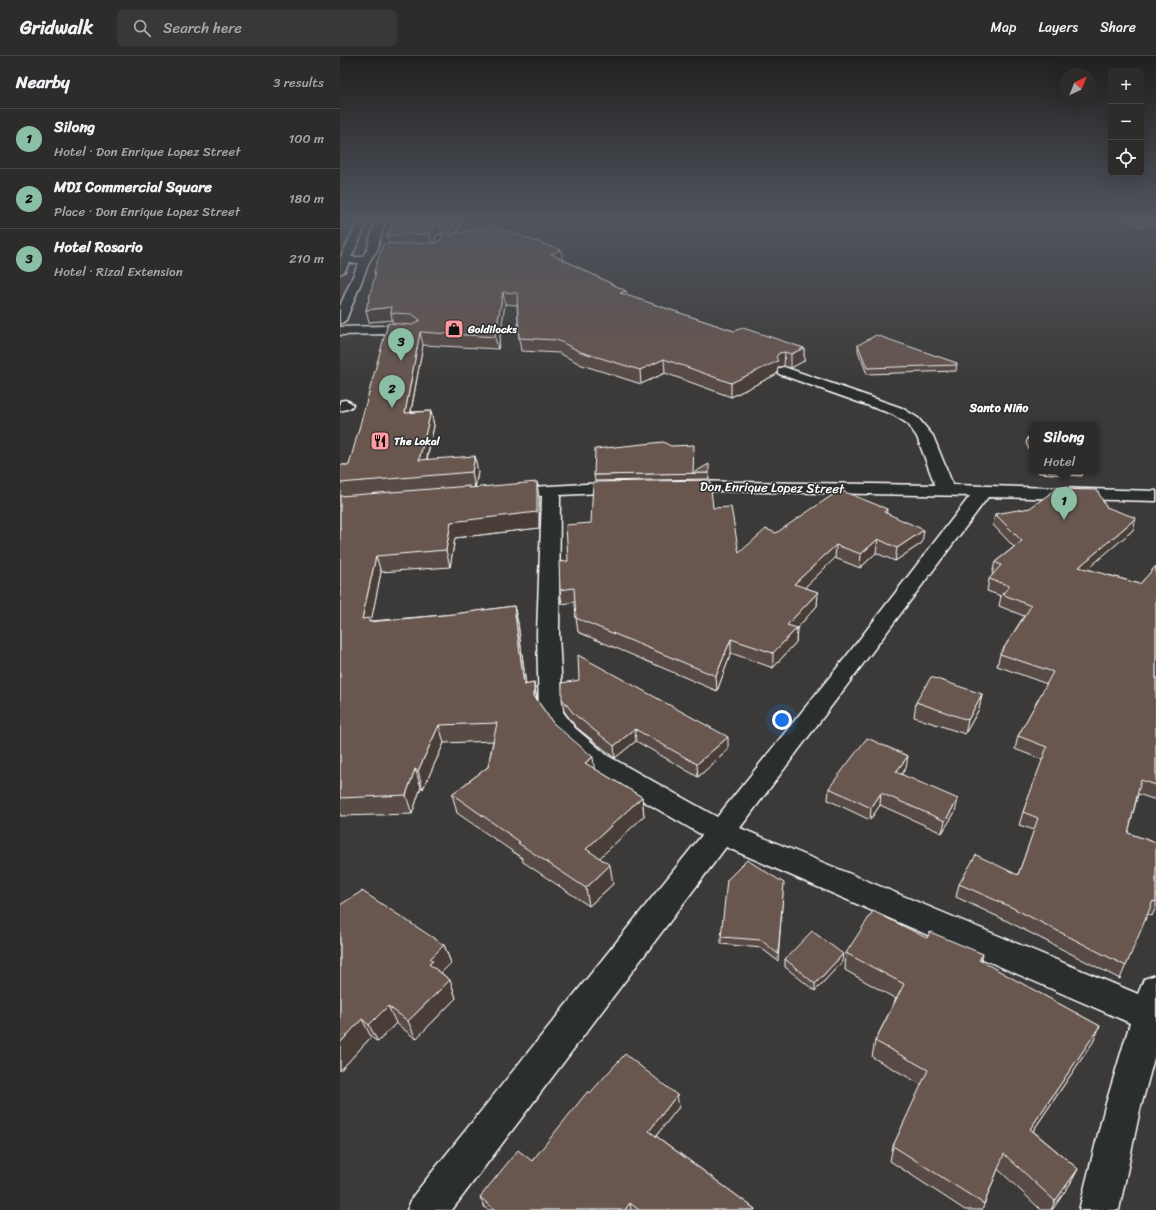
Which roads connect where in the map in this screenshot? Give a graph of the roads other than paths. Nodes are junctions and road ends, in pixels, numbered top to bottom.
1 (358, 275) edge
2 (340, 320) edge
3 (340, 331) edge
4 (415, 332) edge
5 (784, 371) edge
6 (638, 486) edge
7 (662, 486) edge
8 (551, 490) junction
9 (946, 491) junction
10 (522, 492) edge
11 (983, 492) junction
12 (1156, 496) edge
13 (720, 832) junction
14 (1152, 1003) edge
15 (427, 1210) edge
16 (1099, 1210) edge

1 - 2 street
3 - 4 street
5 - 9 street
6 - 8 street
7 - 9 street, Don Enrique Lopez Street
8 - 10 street
8 - 13 street
9 - 11 street, Don Enrique Lopez Street
11 - 12 street, Don Enrique Lopez Street
11 - 13 street
13 - 14 street
13 - 15 street
14 - 16 street

